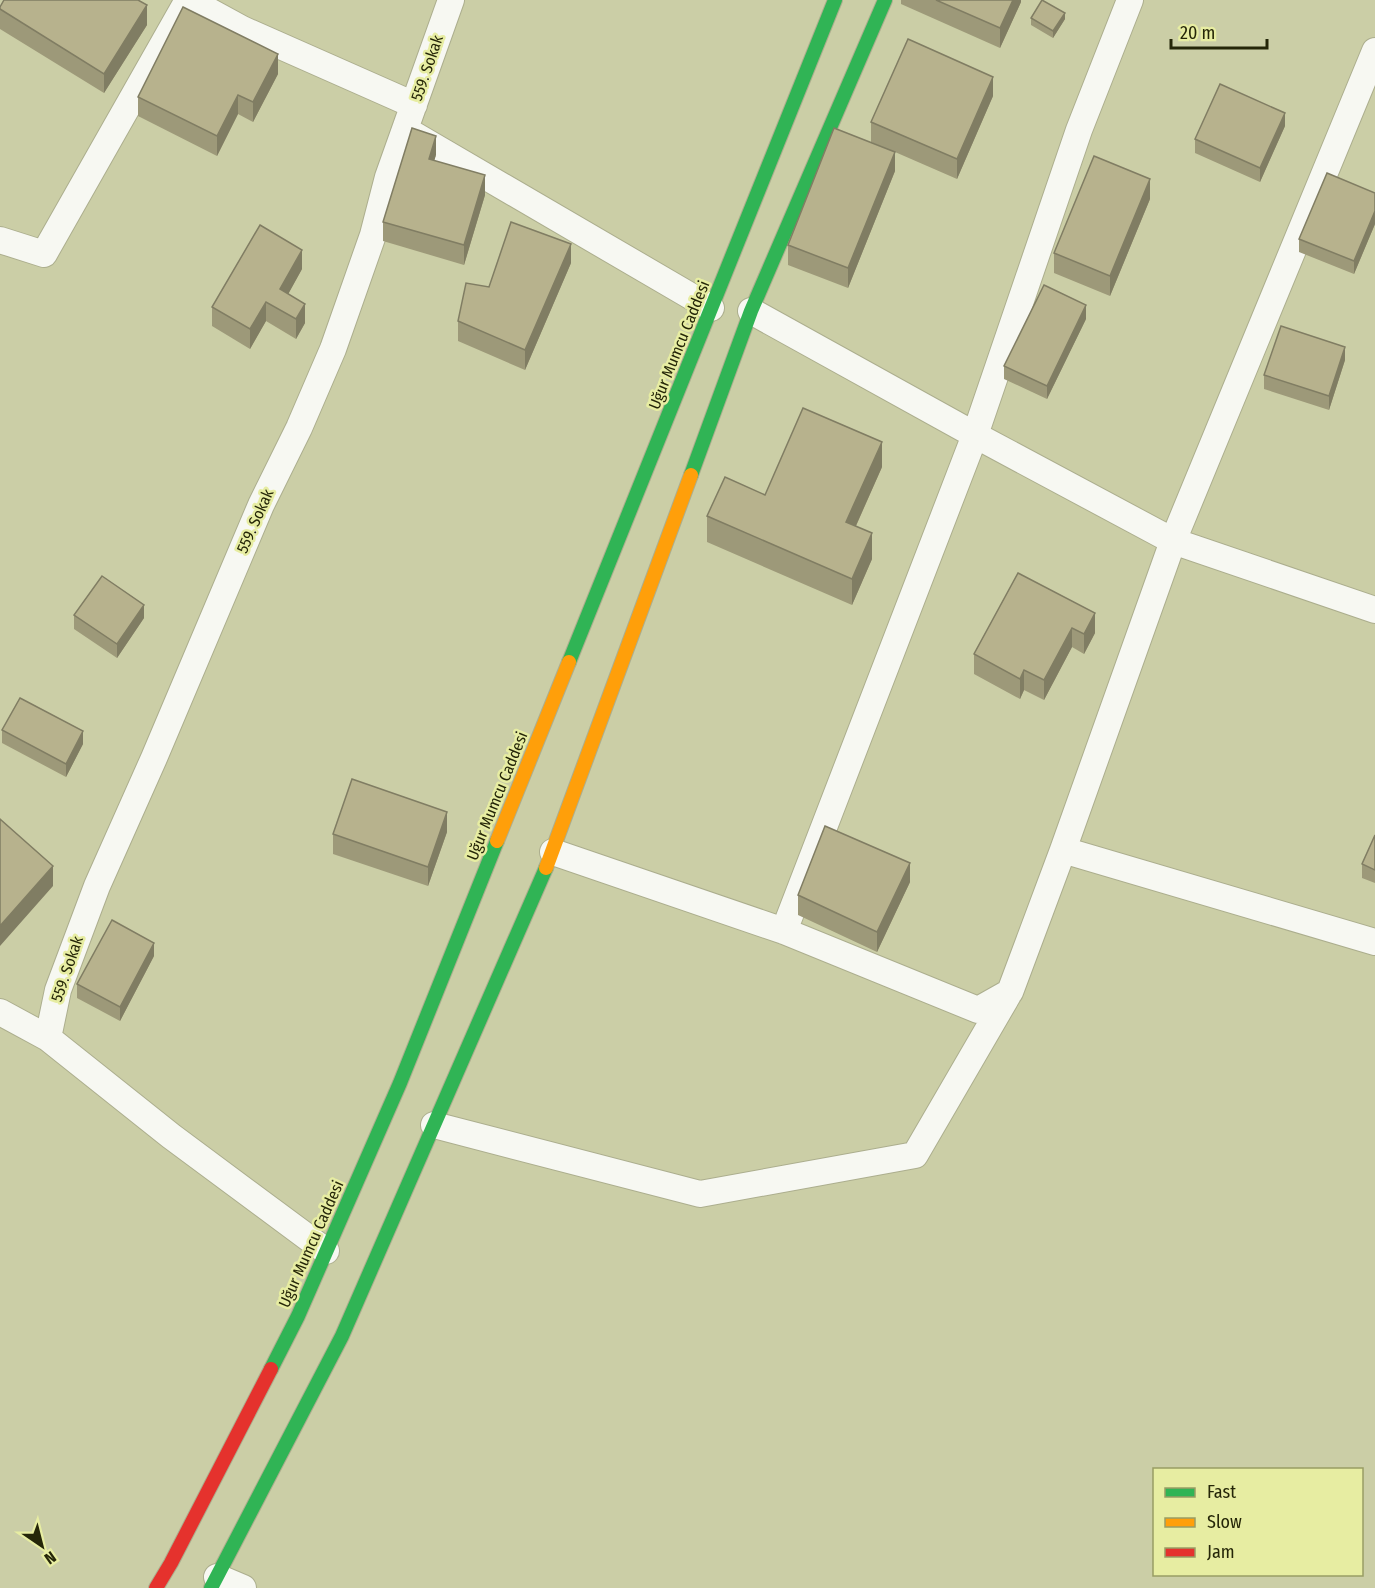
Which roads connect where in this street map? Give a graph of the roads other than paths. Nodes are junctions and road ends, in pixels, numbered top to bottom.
1 (188, 0) edge
2 (451, 0) edge
3 (835, 0) edge
4 (885, 0) edge
5 (1130, 0) edge
6 (1375, 51) edge
7 (414, 105) junction
8 (405, 129) junction
9 (0, 240) edge
10 (711, 308) junction
11 (751, 312) junction
12 (975, 435) junction
13 (1173, 541) junction
14 (1375, 610) edge
15 (1063, 850) junction
16 (553, 852) junction
17 (784, 931) junction
18 (1375, 942) edge
19 (1010, 992) junction
20 (0, 1012) edge
21 (48, 1038) junction
22 (434, 1125) junction
23 (326, 1251) junction
24 (214, 1583) edge
25 (156, 1588) edge
26 (243, 1588) edge

1 - 7 street
1 - 9 street
2 - 7 street, 559. Sokak
3 - 10 street, Uğur Mumcu Caddesi
4 - 11 street
5 - 12 street
6 - 13 street
7 - 8 street, 559. Sokak
8 - 10 street
8 - 21 street, 559. Sokak
10 - 23 street, Uğur Mumcu Caddesi
11 - 12 street
11 - 16 street
12 - 13 street
12 - 17 street
13 - 14 street
13 - 15 street
15 - 18 street
15 - 19 street
16 - 17 street
16 - 22 street
17 - 19 street
19 - 22 street
20 - 21 street
21 - 23 street
22 - 24 street
23 - 25 street, Uğur Mumcu Caddesi
24 - 26 street

